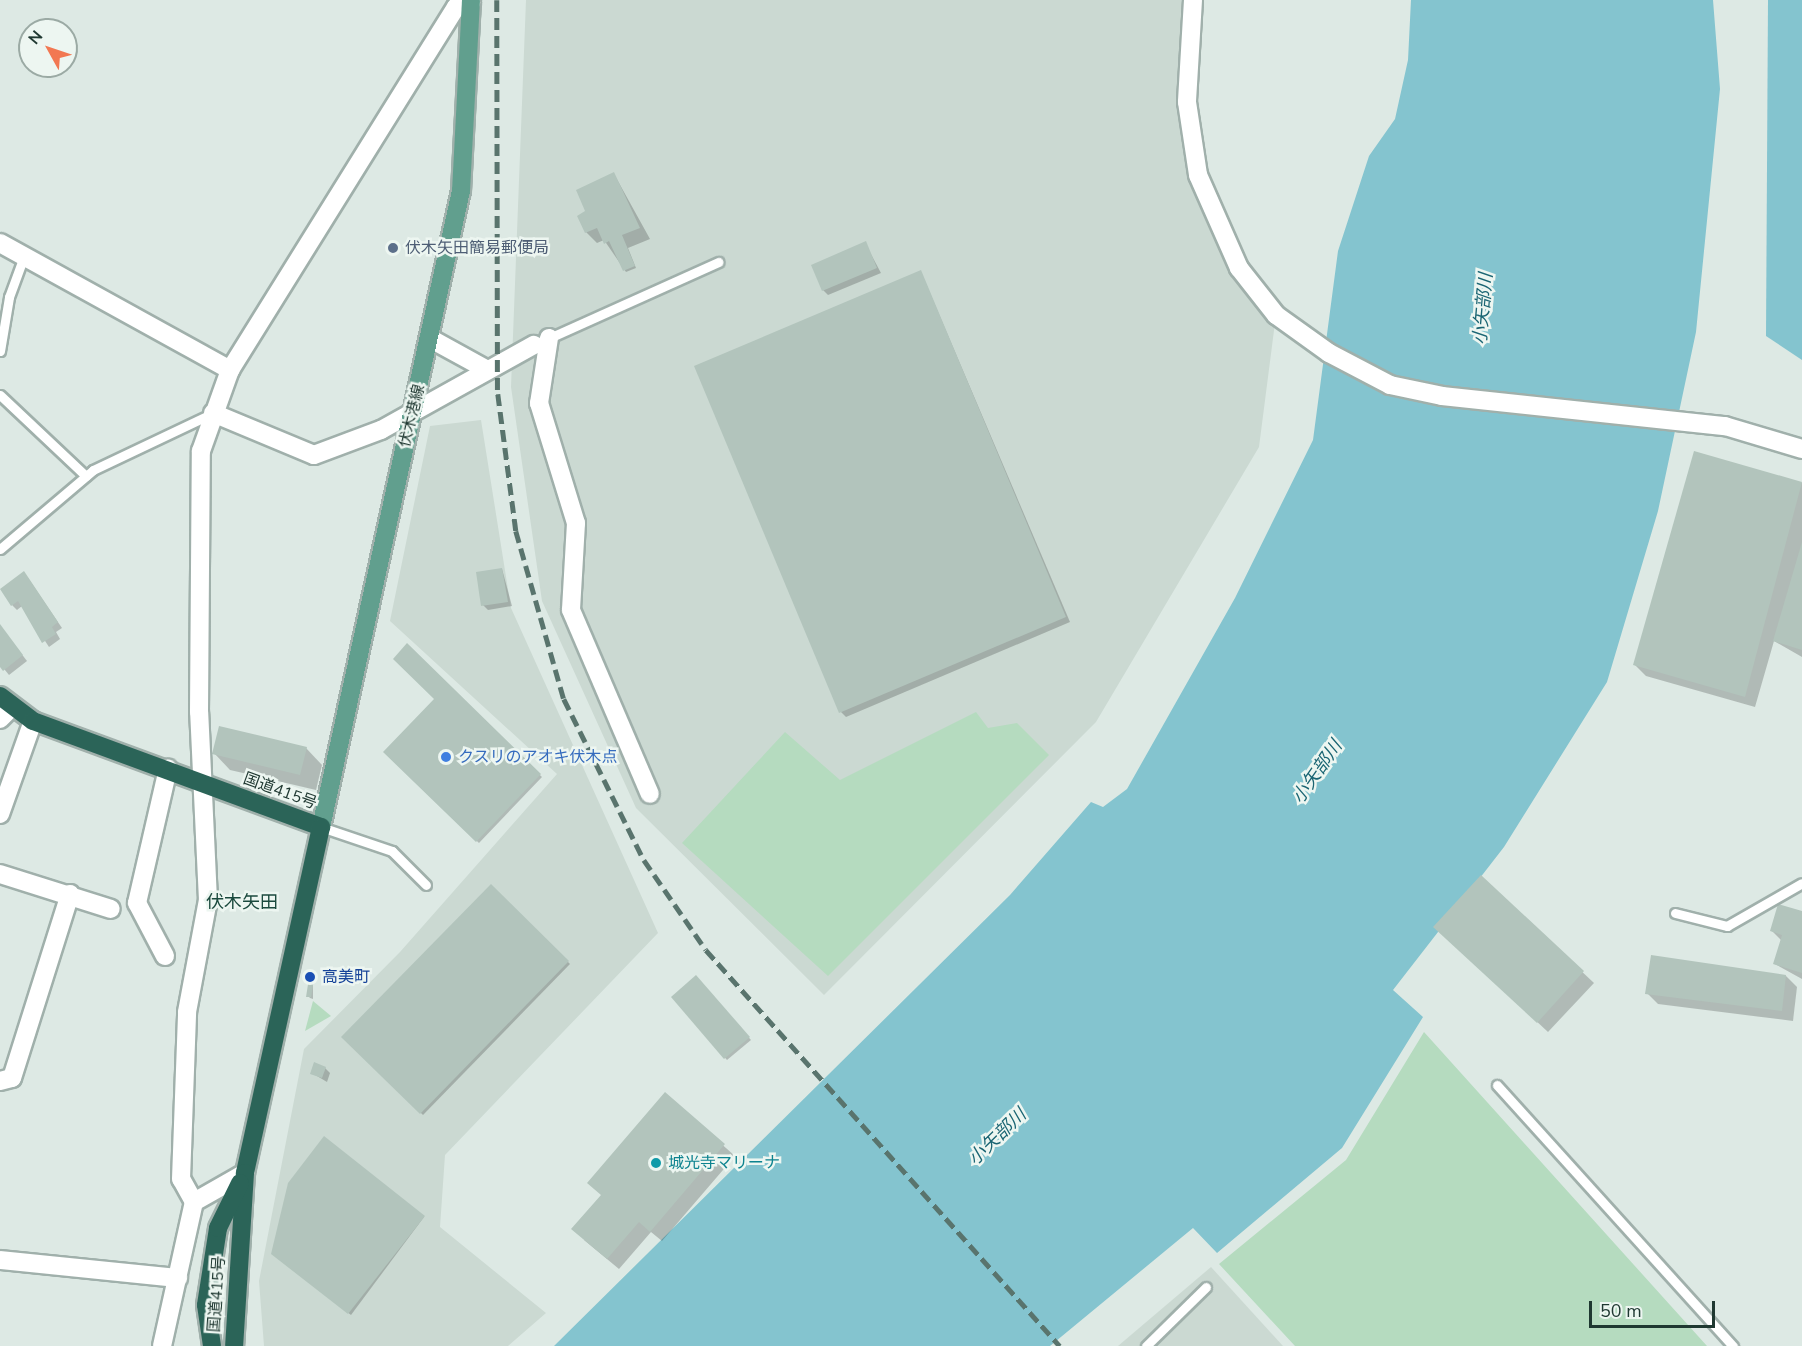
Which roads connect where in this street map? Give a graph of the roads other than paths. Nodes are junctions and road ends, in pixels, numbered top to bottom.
1 (1193, 0) edge
2 (471, 1) edge
3 (0, 243) edge
4 (24, 256) junction
5 (718, 262) dead end
6 (431, 339) junction
7 (542, 341) junction
8 (0, 351) edge
9 (484, 368) junction
10 (230, 370) junction
11 (0, 394) edge
12 (213, 413) junction
13 (412, 414) junction
14 (1802, 448) edge
15 (86, 476) junction
16 (0, 549) edge
17 (4, 708) edge
18 (33, 721) junction
19 (168, 769) junction
20 (205, 783) junction
21 (650, 794) dead end
22 (0, 814) edge
23 (321, 827) junction
24 (0, 874) edge
25 (1802, 883) edge
26 (426, 885) dead end
27 (70, 894) junction
28 (111, 909) dead end
29 (1675, 913) dead end
30 (165, 956) dead end
31 (0, 1081) edge
32 (1497, 1085) dead end
33 (245, 1173) junction
34 (194, 1202) junction
35 (0, 1260) edge
36 (178, 1278) junction
37 (1206, 1287) dead end
38 (162, 1346) edge
39 (212, 1346) edge
40 (234, 1346) edge
41 (1146, 1346) edge
42 (1733, 1346) edge

1 - 14 street
2 - 6 main road, 伏木港線
2 - 10 street
3 - 4 street
4 - 8 lane
4 - 10 street
5 - 7 lane
6 - 9 street
6 - 13 main road, 伏木港線
7 - 9 street
7 - 21 street
9 - 13 street
10 - 12 street
11 - 15 lane
12 - 13 street
12 - 15 lane
12 - 20 street
13 - 23 main road, 伏木港線
15 - 16 lane
17 - 18 highway, 国道415号
18 - 19 highway, 国道415号
18 - 22 street
19 - 20 highway, 国道415号
19 - 30 street
20 - 23 highway, 国道415号
20 - 34 street
23 - 26 lane
23 - 33 highway, 国道415号
24 - 27 street
25 - 29 lane
27 - 28 street
27 - 31 street
32 - 42 lane
33 - 34 street
33 - 39 highway, 国道415号
33 - 40 highway, 国道415号
34 - 36 street
35 - 36 street
36 - 38 street
37 - 41 lane

